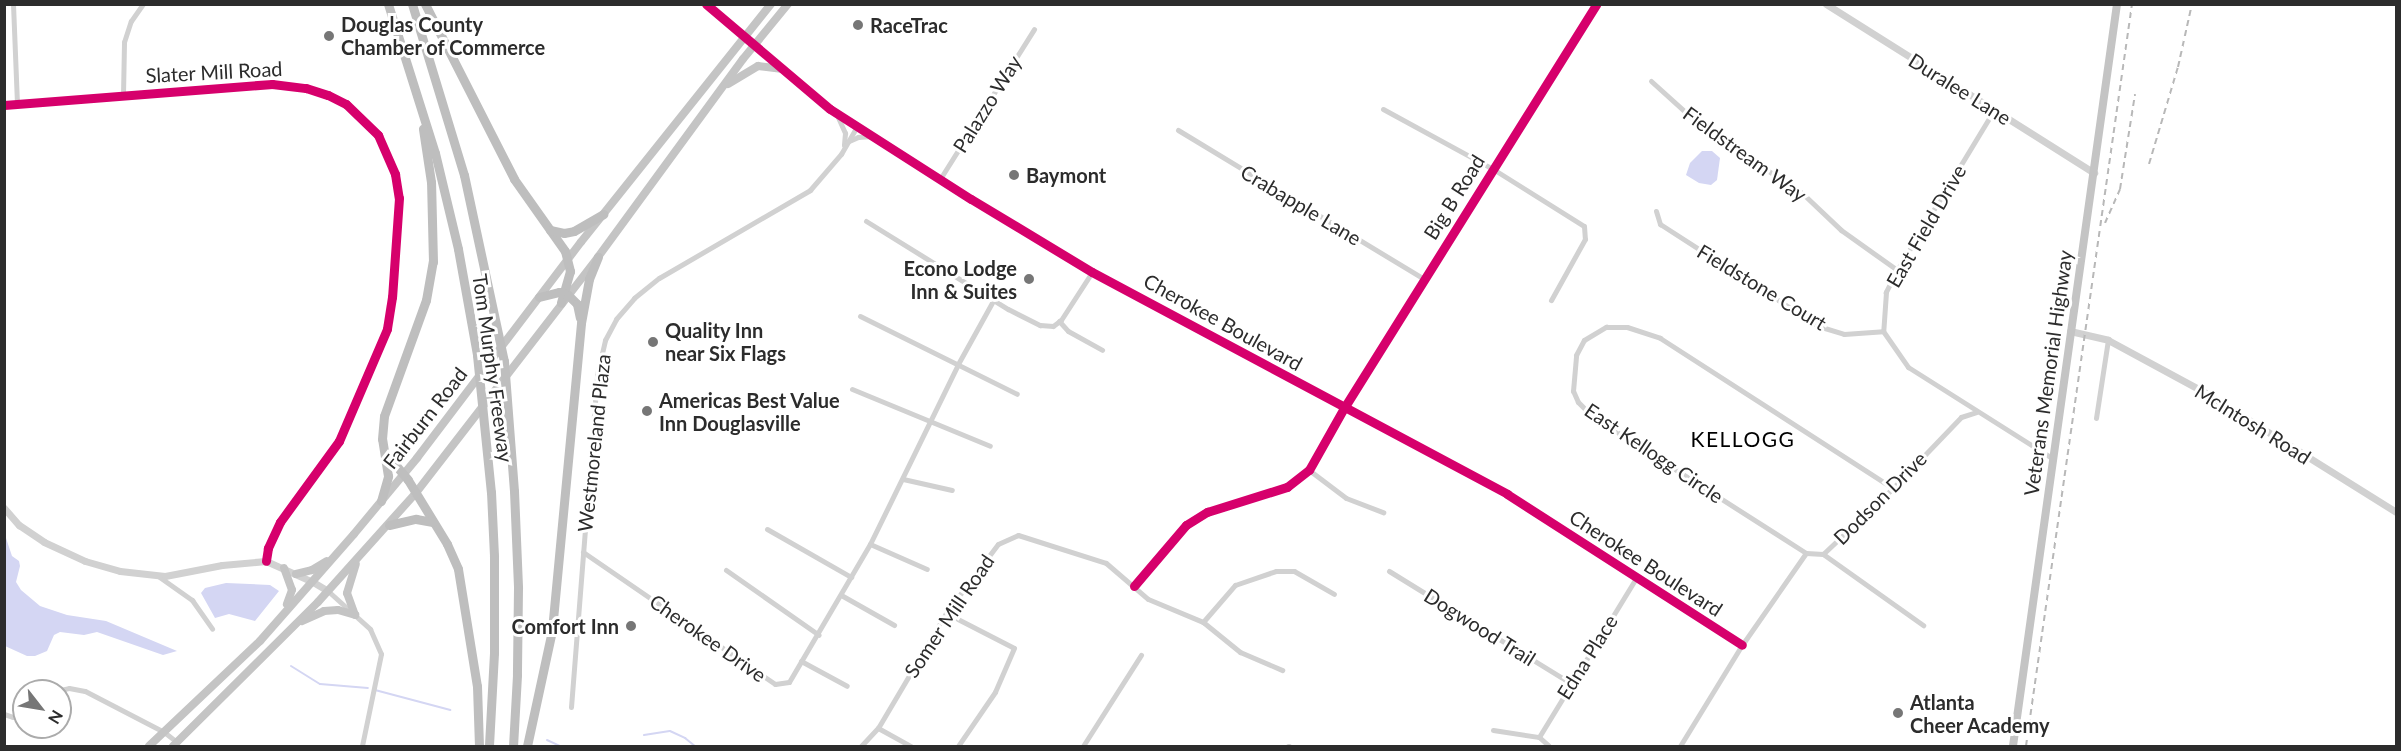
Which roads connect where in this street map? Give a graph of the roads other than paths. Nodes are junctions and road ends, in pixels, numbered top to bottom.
1 (13, 4) edge
2 (143, 4) edge
3 (388, 4) edge
4 (412, 4) edge
5 (425, 4) edge
6 (705, 4) edge
7 (771, 4) edge
8 (788, 4) edge
9 (1596, 4) edge
10 (1826, 4) edge
11 (2117, 4) edge
12 (1034, 28) dead end
13 (746, 37) junction
14 (756, 45) junction
15 (783, 69) junction
16 (1651, 81) dead end
17 (723, 87) junction
18 (416, 88) junction
19 (123, 95) junction
20 (17, 103) junction
21 (4, 105) edge
22 (1383, 109) dead end
23 (1994, 110) junction
24 (836, 113) junction
25 (857, 126) junction
26 (1178, 130) dead end
27 (872, 136) junction
28 (848, 142) junction
29 (841, 154) junction
30 (1493, 169) junction
31 (2094, 173) junction
32 (940, 179) junction
33 (1656, 211) dead end
34 (603, 214) junction
35 (866, 221) dead end
36 (550, 230) junction
37 (598, 257) junction
38 (568, 259) junction
39 (1897, 270) junction
40 (1092, 272) junction
41 (1424, 279) junction
42 (567, 294) junction
43 (539, 297) junction
44 (993, 299) junction
45 (1551, 300) dead end
46 (561, 303) joint
47 (860, 316) dead end
48 (1059, 321) junction
49 (581, 323) junction
50 (1883, 331) junction
51 (2070, 331) junction
52 (2108, 340) junction
53 (1102, 350) dead end
54 (958, 364) junction
55 (852, 389) dead end
56 (1017, 394) dead end
57 (1344, 408) junction
58 (1976, 412) junction
59 (2096, 418) dead end
60 (931, 424) junction
61 (990, 446) dead end
62 (387, 454) junction
63 (2052, 458) junction
64 (1309, 470) junction
65 (403, 474) junction
66 (903, 479) junction
67 (1893, 488) junction
68 (952, 490) dead end
69 (415, 494) junction
70 (381, 501) junction
71 (4, 508) edge
72 (1383, 512) dead end
73 (2397, 512) edge
74 (433, 522) junction
75 (389, 525) junction
76 (767, 529) dead end
77 (870, 544) junction
78 (583, 552) junction
79 (1806, 553) junction
80 (1823, 554) junction
81 (335, 556) junction
82 (357, 560) junction
83 (266, 561) junction
84 (284, 568) junction
85 (927, 569) dead end
86 (726, 570) dead end
87 (1389, 571) dead end
88 (296, 574) junction
89 (157, 576) junction
90 (851, 577) junction
91 (1636, 578) junction
92 (313, 582) junction
93 (1134, 586) junction
94 (328, 591) junction
95 (1334, 594) dead end
96 (841, 595) junction
97 (946, 613) junction
98 (355, 615) junction
99 (276, 622) junction
100 (1203, 622) junction
101 (296, 623) junction
102 (894, 626) dead end
103 (1923, 626) dead end
104 (212, 628) dead end
105 (819, 635) junction
106 (1742, 645) junction
107 (1141, 655) dead end
108 (801, 661) junction
109 (1282, 670) dead end
110 (1570, 682) junction
111 (847, 686) dead end
112 (72, 689) edge
113 (571, 707) dead end
114 (878, 728) junction
115 (1493, 730) dead end
116 (164, 732) junction
117 (1539, 737) junction
118 (175, 744) edge
119 (149, 747) edge
120 (362, 747) edge
121 (480, 747) edge
122 (489, 747) edge
123 (513, 747) edge
124 (527, 747) edge
125 (861, 747) edge
126 (910, 747) edge
127 (958, 747) edge
128 (1083, 747) edge
129 (1549, 747) edge
130 (1680, 747) edge
131 (2013, 747) edge

1 - 20 street
2 - 19 street
3 - 18 highway, Tom Murphy Freeway
4 - 123 highway, Tom Murphy Freeway
5 - 36 highway
6 - 13 street, Cherokee Boulevard
7 - 13 main road, Fairburn Road
8 - 14 main road
9 - 30 street, Big B Road
10 - 23 street, Duralee Lane
11 - 31 main road, Veterans Memorial Highway
12 - 32 street, Palazzo Way
13 - 14 street, Cherokee Boulevard
13 - 34 main road, Fairburn Road
14 - 15 street, Cherokee Boulevard
14 - 17 main road
15 - 17 main road
15 - 24 street, Cherokee Boulevard
16 - 39 street, Fieldstream Way
17 - 37 main road
18 - 62 highway
18 - 122 highway, Tom Murphy Freeway
19 - 20 street, Slater Mill Road
19 - 83 street, Slater Mill Road
20 - 21 street, Slater Mill Road
22 - 30 street
23 - 31 street, Duralee Lane
23 - 39 street, East Field Drive
24 - 25 street, Cherokee Boulevard
24 - 29 street
25 - 27 street, Cherokee Boulevard
25 - 28 street, Westmoreland Plaza
26 - 41 street, Crabapple Lane
27 - 28 street
27 - 32 street, Cherokee Boulevard
28 - 29 street, Westmoreland Plaza
29 - 78 street, Westmoreland Plaza
30 - 41 street, Big B Road
30 - 45 street
31 - 51 main road, Veterans Memorial Highway
32 - 40 street, Cherokee Boulevard
33 - 50 street, Fieldstone Court
34 - 36 highway
34 - 38 main road, Fairburn Road
35 - 44 street
36 - 38 highway
37 - 42 main road
37 - 49 highway
38 - 42 highway
38 - 43 main road, Fairburn Road
39 - 50 street, East Field Drive
40 - 48 street
40 - 57 street, Cherokee Boulevard
41 - 57 street, Big B Road
42 - 43 highway
42 - 46 highway
42 - 49 highway
43 - 65 main road, Fairburn Road
44 - 48 street
44 - 54 street, Cherokee Drive
46 - 69 main road, Fairburn Road
47 - 54 street
48 - 53 street
49 - 124 highway
50 - 58 street
51 - 52 street, McIntosh Road
51 - 63 main road, Veterans Memorial Highway
52 - 59 street
52 - 73 street, McIntosh Road
54 - 56 street
54 - 60 street, Cherokee Drive
55 - 60 street
57 - 64 street, Big B Road
57 - 91 street, Cherokee Boulevard
58 - 63 street
58 - 67 street, Dodson Drive
60 - 61 street
60 - 66 street, Cherokee Drive
62 - 65 highway
62 - 70 highway
63 - 131 main road, Veterans Memorial Highway
64 - 72 street
64 - 93 street
65 - 69 highway
65 - 70 main road, Fairburn Road
66 - 68 street
66 - 77 street, Cherokee Drive
67 - 79 street, East Kellogg Circle
67 - 80 street, Dodson Drive
69 - 74 highway
69 - 75 main road, Fairburn Road
70 - 81 main road, Fairburn Road
71 - 89 street
74 - 75 highway
74 - 121 highway
75 - 82 main road, Fairburn Road
76 - 90 street
77 - 85 street
77 - 90 street, Cherokee Drive
78 - 108 street, Cherokee Drive
78 - 113 street, Westmoreland Plaza
79 - 80 street, Dodson Drive
79 - 106 street
80 - 103 street
81 - 88 main road
81 - 92 main road, Fairburn Road
82 - 94 main road, Fairburn Road
82 - 98 main road
83 - 84 street
83 - 89 street
84 - 88 street
84 - 99 main road
86 - 105 street
87 - 110 street, Dogwood Trail
88 - 92 street
89 - 104 street
90 - 96 street, Cherokee Drive
91 - 106 street, Cherokee Boulevard
91 - 110 street, Edna Place
92 - 94 street
92 - 99 main road, Fairburn Road
93 - 97 street, Somer Mill Road
93 - 100 street, Somer Mill Road
94 - 98 street
94 - 101 main road, Fairburn Road
95 - 100 street
96 - 102 street
96 - 105 street, Cherokee Drive
97 - 114 street, Somer Mill Road
97 - 127 street
98 - 101 main road
98 - 120 street
99 - 116 main road, Fairburn Road
100 - 109 street, Somer Mill Road
101 - 118 main road, Fairburn Road
105 - 108 street, Cherokee Drive
106 - 130 street
107 - 128 street
108 - 111 street
110 - 117 street, Edna Place
112 - 116 street
114 - 125 street, Somer Mill Road
114 - 126 street
115 - 117 street
116 - 118 street
116 - 119 main road, Fairburn Road
117 - 129 street

